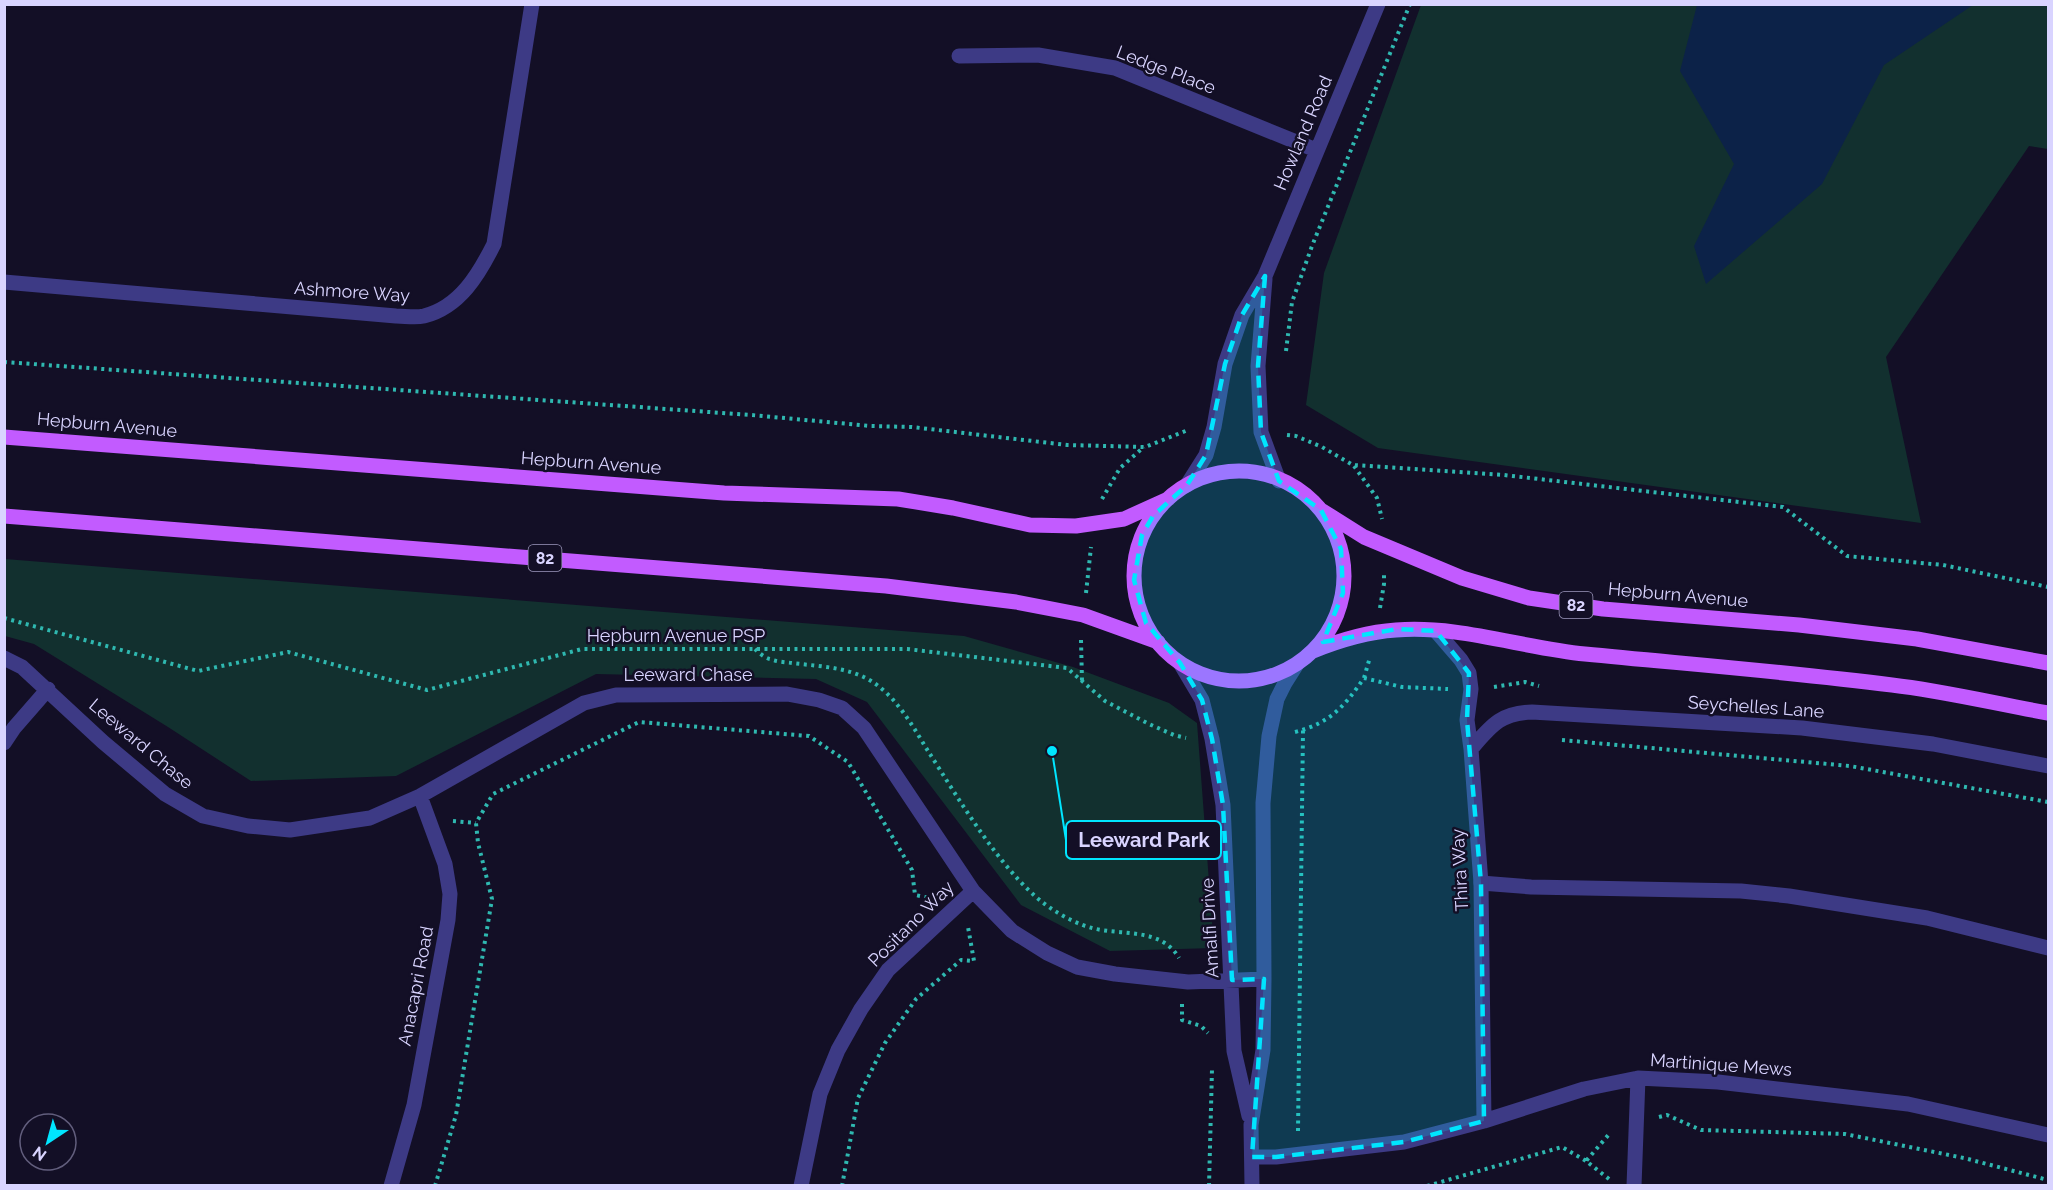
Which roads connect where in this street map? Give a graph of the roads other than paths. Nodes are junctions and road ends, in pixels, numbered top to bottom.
1 (532, 4) edge
2 (1378, 4) edge
3 (959, 56) dead end
4 (1317, 150) junction
5 (1265, 276) junction
6 (4, 282) edge
7 (4, 437) edge
8 (1279, 481) junction
9 (1187, 485) junction
10 (1168, 499) junction
11 (1321, 510) junction
12 (4, 516) edge
13 (1436, 631) junction
14 (1158, 642) junction
15 (1313, 651) junction
16 (4, 658) edge
17 (2046, 662) edge
18 (1180, 663) junction
19 (1297, 664) junction
20 (48, 689) junction
21 (2049, 713) edge
22 (4, 743) edge
23 (1471, 749) junction
24 (2049, 766) edge
25 (420, 796) junction
26 (1481, 883) junction
27 (973, 891) junction
28 (2049, 948) edge
29 (1264, 979) junction
30 (1232, 980) junction
31 (1638, 1078) junction
32 (1484, 1121) junction
33 (1251, 1125) junction
34 (2049, 1135) edge
35 (1252, 1157) junction
36 (391, 1185) edge
37 (801, 1185) edge
38 (1252, 1185) edge
39 (1634, 1185) edge

1 - 6 street, Ashmore Way
2 - 4 street, Howland Road
3 - 4 street, Ledge Place
4 - 5 street, Howland Road
5 - 8 street, Howland Road
5 - 9 street, Howland Road
7 - 10 main road, Hepburn Avenue / 82
8 - 9 main road, 82
8 - 11 main road, 82
9 - 10 main road, 82
10 - 14 main road, 82
11 - 15 main road, 82
11 - 17 main road, Hepburn Avenue / 82
12 - 14 main road, 82
13 - 15 main road, 82
13 - 21 main road, 82
13 - 23 street, Thira Way
14 - 18 main road, 82
15 - 19 main road, 82
16 - 20 street, Leeward Chase
18 - 19 main road, 82
18 - 30 street, Amalfi Drive
19 - 29 street, Amalfi Drive
20 - 22 street
20 - 25 street, Leeward Chase
23 - 24 street, Seychelles Lane
23 - 26 street, Thira Way
25 - 27 street, Leeward Chase
25 - 36 street, Anacapri Road
26 - 28 street
26 - 32 street, Thira Way
27 - 30 street, Leeward Chase
27 - 37 street, Positano Way
29 - 30 street, Leeward Chase
29 - 33 street, Amalfi Drive
30 - 33 street, Amalfi Drive
31 - 32 street, Martinique Mews
31 - 34 street, Martinique Mews
31 - 39 street
32 - 35 street, Martinique Mews
33 - 35 street, Amalfi Drive
35 - 38 street, Amalfi Drive

